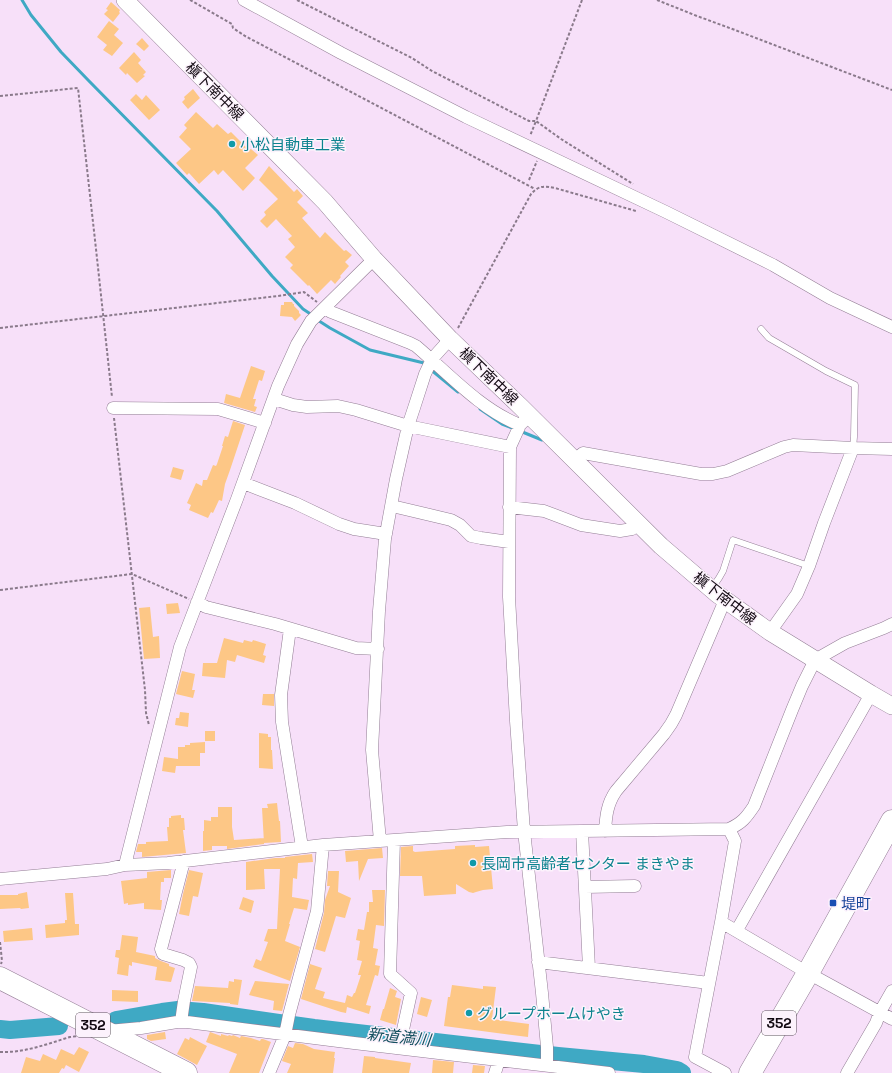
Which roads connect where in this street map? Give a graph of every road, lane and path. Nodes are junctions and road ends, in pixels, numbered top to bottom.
1 (126, 0) edge
2 (190, 0) edge
3 (244, 0) edge
4 (297, 0) edge
5 (582, 0) edge
6 (657, 0) edge
7 (196, 1) edge
8 (892, 90) edge
9 (0, 96) edge
10 (536, 122) junction
11 (528, 140) dead end
12 (538, 158) dead end
13 (529, 180) dead end
14 (637, 186) dead end
15 (535, 189) junction
16 (642, 212) dead end
17 (374, 259) junction
18 (325, 308) junction
19 (103, 316) junction
20 (892, 327) edge
21 (0, 328) edge
22 (761, 329) dead end
23 (450, 339) junction
24 (432, 359) junction
25 (274, 399) junction
26 (113, 408) junction
27 (525, 420) junction
28 (265, 423) junction
29 (408, 426) junction
30 (510, 447) junction
31 (853, 448) junction
32 (892, 449) edge
33 (575, 460) junction
34 (243, 483) junction
35 (392, 506) junction
36 (509, 507) junction
37 (639, 524) junction
38 (386, 534) junction
39 (509, 542) junction
40 (809, 566) junction
41 (132, 574) junction
42 (711, 589) junction
43 (0, 590) edge
44 (726, 600) junction
45 (197, 602) junction
46 (892, 624) edge
47 (290, 629) junction
48 (770, 632) junction
49 (378, 649) junction
50 (815, 660) junction
51 (871, 694) junction
52 (892, 706) edge
53 (158, 735) junction
54 (892, 821) edge
55 (729, 830) junction
56 (524, 831) junction
57 (582, 831) junction
58 (605, 831) junction
59 (394, 840) junction
60 (380, 841) junction
61 (323, 844) junction
62 (302, 848) junction
63 (184, 861) junction
64 (125, 866) junction
65 (0, 879) edge
66 (635, 886) dead end
67 (585, 887) junction
68 (721, 922) junction
69 (737, 930) junction
70 (0, 942) edge
71 (538, 962) junction
72 (0, 967) edge
73 (589, 968) junction
74 (808, 973) junction
75 (0, 978) edge
76 (709, 984) junction
77 (892, 991) edge
78 (880, 1012) junction
79 (892, 1019) edge
80 (181, 1022) junction
81 (105, 1031) junction
82 (285, 1032) junction
83 (70, 1037) dead end
84 (400, 1046) junction
85 (0, 1052) edge
86 (499, 1060) junction
87 (547, 1063) junction
88 (186, 1073) edge
89 (269, 1073) edge
90 (495, 1073) edge
91 (609, 1073) edge
92 (725, 1073) edge
93 (750, 1073) edge
94 (847, 1073) edge

1 - 17 main road, 槇下南中線
2 - 7 path
3 - 20 street
4 - 10 path
5 - 10 path
6 - 8 path
7 - 15 path
9 - 19 path
10 - 11 path
10 - 14 path
12 - 13 path
15 - 16 path
15 - 23 path
17 - 18 street
17 - 23 main road, 槇下南中線
18 - 19 path
18 - 24 street
18 - 25 street
19 - 21 path
19 - 26 path
22 - 31 lane
23 - 24 street
23 - 27 main road, 槇下南中線
24 - 27 street
24 - 29 street
25 - 28 street
25 - 29 street
26 - 28 street
26 - 41 path
27 - 30 street
27 - 33 main road, 槇下南中線
28 - 34 street
29 - 30 street
29 - 35 street
30 - 36 street
31 - 32 street
31 - 33 street
31 - 40 street
33 - 37 main road, 槇下南中線
34 - 38 street
34 - 45 street
35 - 38 street
35 - 39 street
36 - 37 street
36 - 39 street
37 - 42 main road, 槇下南中線
38 - 49 street
39 - 56 street
40 - 42 lane
40 - 48 street
41 - 43 path
41 - 45 path
41 - 53 path
42 - 44 main road, 槇下南中線
44 - 48 main road, 槇下南中線
44 - 58 street
45 - 47 street
45 - 53 street
46 - 50 street
47 - 49 street
47 - 62 street
48 - 50 main road, 槇下南中線
49 - 60 street
50 - 51 main road, 槇下南中線
50 - 55 street
51 - 52 main road, 槇下南中線
51 - 69 street
53 - 64 street
54 - 74 highway, 352
55 - 58 street
55 - 68 street
56 - 57 street
56 - 59 street
56 - 71 street
57 - 58 street
57 - 67 street
59 - 60 street
59 - 84 street
60 - 61 street
61 - 62 street
61 - 82 street
62 - 63 street
63 - 64 street
63 - 80 street
64 - 65 street
66 - 67 street
67 - 73 street
68 - 69 street
68 - 76 street
69 - 74 street
70 - 72 path
71 - 73 street
71 - 87 street
73 - 76 street
74 - 78 street
74 - 93 highway, 352
75 - 81 highway, 352
76 - 92 street
77 - 78 street
78 - 79 street
78 - 94 street
80 - 81 street
80 - 82 street
81 - 88 highway, 352
82 - 84 street
82 - 89 street
83 - 85 path
84 - 86 street
86 - 87 street
86 - 90 street
87 - 91 street

